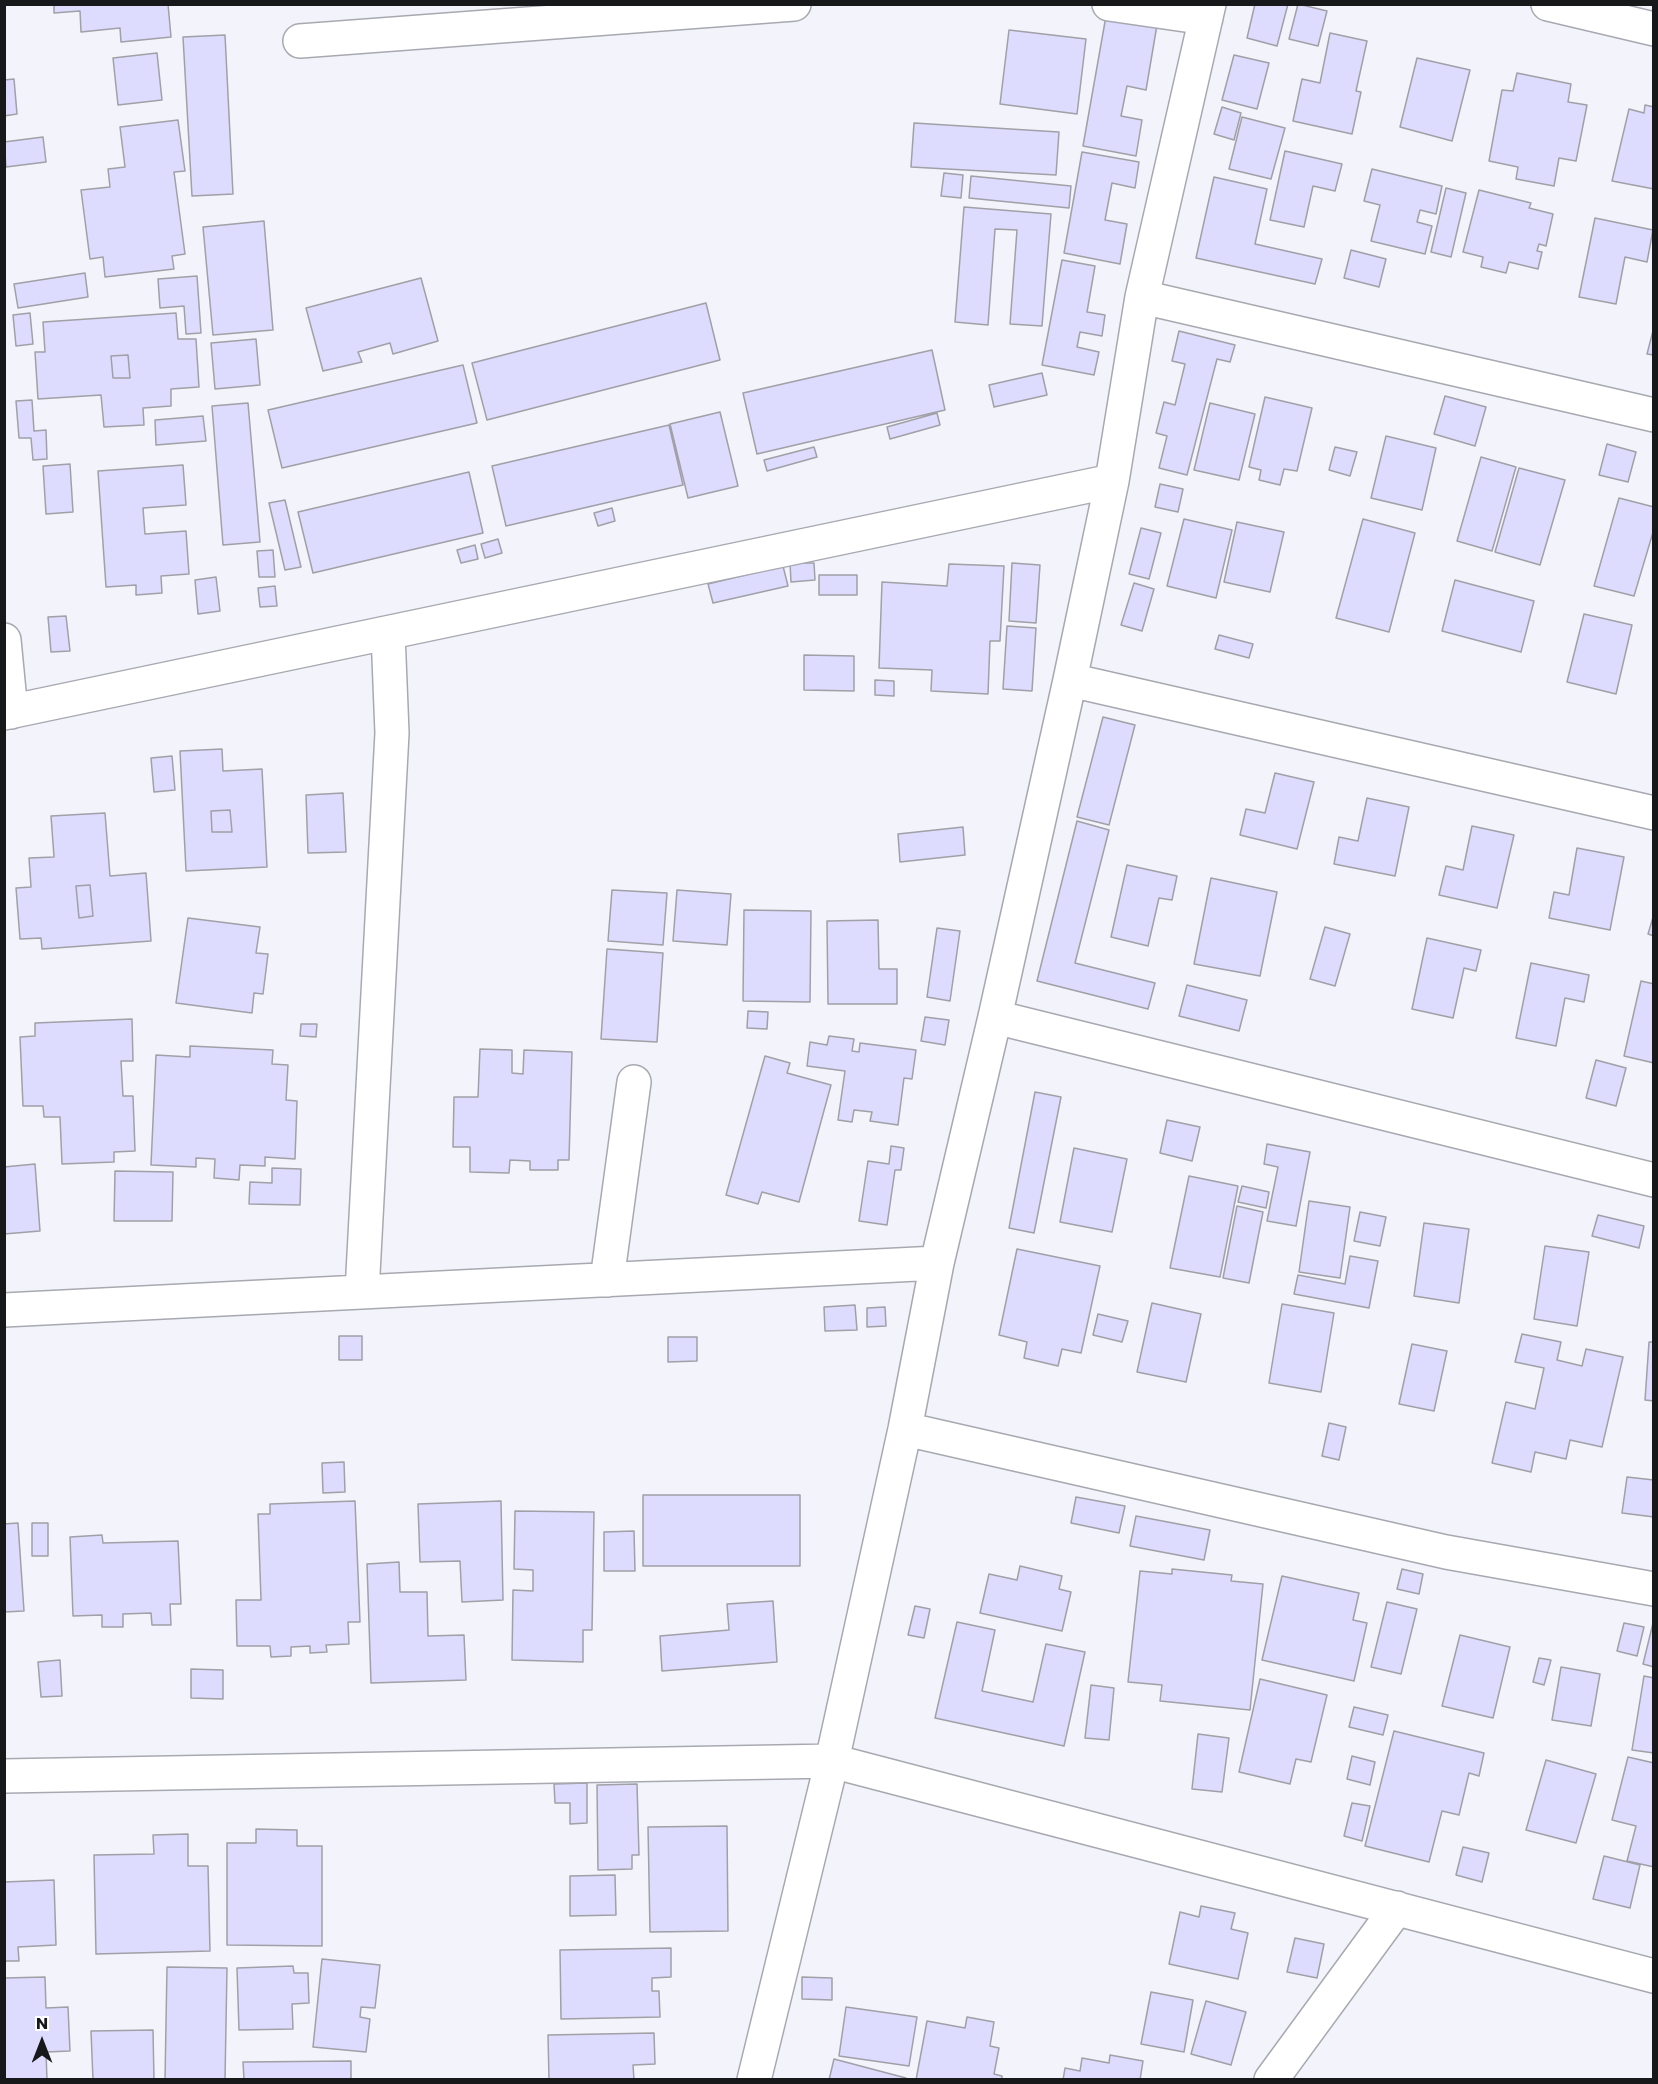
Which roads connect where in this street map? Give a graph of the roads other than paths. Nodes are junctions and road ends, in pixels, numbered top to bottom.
1 (794, 4) edge
2 (1109, 4) edge
3 (1548, 4) edge
4 (1208, 11) edge
5 (1653, 29) edge
6 (300, 41) dead end
7 (1142, 297) junction
8 (1653, 415) edge
9 (1112, 481) junction
10 (388, 633) junction
11 (4, 640) edge
12 (1070, 680) junction
13 (8, 712) edge
14 (1653, 813) edge
15 (995, 1017) junction
16 (634, 1082) dead end
17 (1653, 1180) edge
18 (937, 1263) junction
19 (607, 1280) junction
20 (362, 1292) junction
21 (4, 1310) edge
22 (905, 1429) junction
23 (1653, 1590) edge
24 (832, 1761) junction
25 (4, 1776) edge
26 (1397, 1908) junction
27 (1653, 1976) edge
28 (754, 2079) edge
29 (1271, 2079) edge

1 - 6 street
2 - 4 street
3 - 5 street
4 - 7 street
7 - 8 street
7 - 9 street
9 - 10 street
9 - 12 street
10 - 13 street
10 - 20 street
11 - 13 street
12 - 14 street
12 - 15 street
15 - 17 street
15 - 18 street
16 - 19 street
18 - 19 street
18 - 22 street
19 - 20 street
20 - 21 street
22 - 23 street
22 - 24 street
24 - 25 street
24 - 26 street
24 - 28 street
26 - 27 street
26 - 29 street

